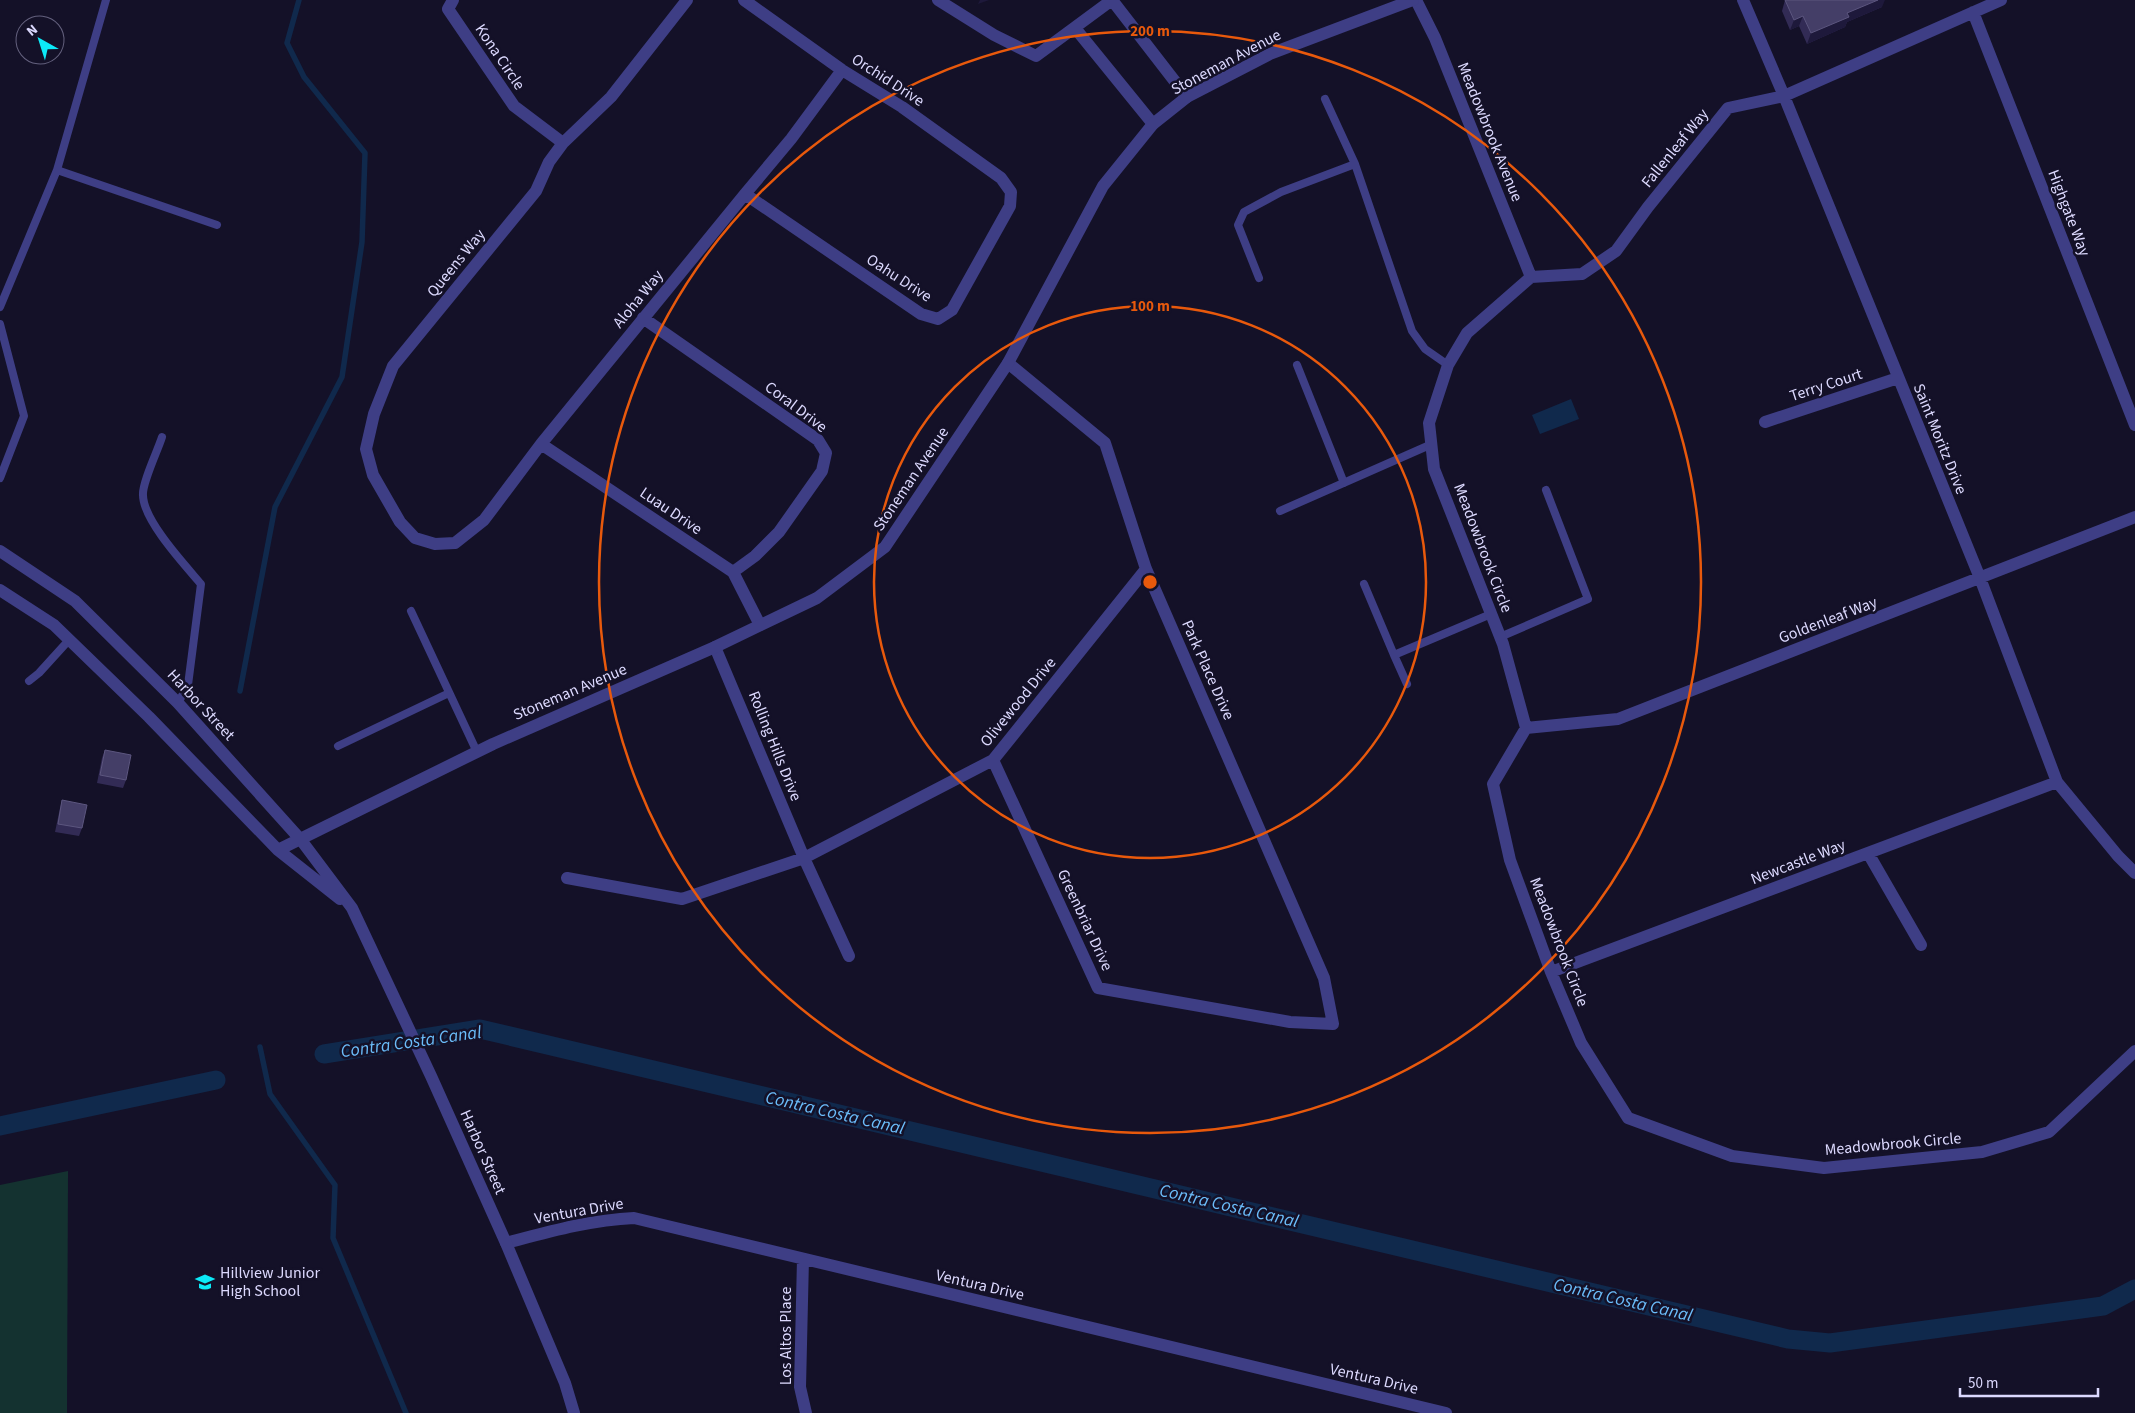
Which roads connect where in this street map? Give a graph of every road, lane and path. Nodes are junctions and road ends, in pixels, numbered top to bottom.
1 (106, 0) edge
2 (453, 0) edge
3 (687, 0) edge
4 (744, 0) edge
5 (938, 0) edge
6 (1112, 0) edge
7 (1415, 0) edge
8 (1743, 0) edge
9 (2001, 0) edge
10 (1974, 12) junction
11 (1076, 28) junction
12 (842, 70) junction
13 (1784, 96) junction
14 (1187, 98) junction
15 (1325, 99) dead end
16 (1153, 124) junction
17 (563, 143) junction
18 (1355, 164) junction
19 (57, 170) junction
20 (1011, 192) joint
21 (745, 194) junction
22 (217, 225) dead end
23 (1531, 277) junction
24 (1259, 278) dead end
25 (0, 307) edge
26 (643, 318) junction
27 (0, 324) edge
28 (1008, 363) junction
29 (1297, 364) dead end
30 (1448, 365) junction
31 (1898, 378) junction
32 (1765, 422) dead end
33 (2135, 425) edge
34 (162, 437) dead end
35 (541, 444) junction
36 (1432, 444) junction
37 (0, 478) edge
38 (1344, 483) junction
39 (1546, 490) dead end
40 (1280, 511) dead end
41 (2135, 517) edge
42 (455, 543) joint
43 (0, 552) edge
44 (1146, 569) junction
45 (733, 572) junction
46 (1980, 578) junction
47 (1364, 584) dead end
48 (0, 590) edge
49 (411, 611) dead end
50 (1491, 614) junction
51 (760, 625) junction
52 (1500, 637) junction
53 (69, 640) junction
54 (715, 647) junction
55 (1394, 656) junction
56 (29, 681) dead end
57 (1407, 684) dead end
58 (449, 693) junction
59 (178, 702) junction
60 (1526, 728) junction
61 (338, 746) dead end
62 (477, 752) junction
63 (993, 760) junction
64 (2056, 782) junction
65 (301, 840) junction
66 (278, 850) junction
67 (1868, 853) junction
68 (804, 858) junction
69 (2135, 874) edge
70 (567, 878) dead end
71 (352, 908) junction
72 (1921, 945) dead end
73 (849, 956) dead end
74 (1552, 972) junction
75 (1333, 1024) joint
76 (2135, 1051) edge
77 (506, 1243) junction
78 (802, 1259) junction
79 (574, 1413) edge
80 (806, 1413) edge
81 (1446, 1413) edge

1 - 19 lane
2 - 17 street, Kona Circle
3 - 17 street, Queens Way
4 - 12 street, Orchid Drive
5 - 11 street
6 - 11 street
6 - 14 street
7 - 14 street, Stoneman Avenue
7 - 23 street, Meadowbrook Avenue
8 - 13 street, Saint Moritz Drive
9 - 10 street, Fallenleaf Way
10 - 13 street, Fallenleaf Way
10 - 33 street, Highgate Way
11 - 16 street
12 - 20 street, Orchid Drive
12 - 21 street, Aloha Way
13 - 23 street, Fallenleaf Way
13 - 31 street, Saint Moritz Drive
14 - 16 street, Stoneman Avenue
15 - 18 lane
16 - 28 street, Stoneman Avenue
17 - 42 street, Queens Way
18 - 24 lane
18 - 30 lane
19 - 22 lane
19 - 25 lane
20 - 21 street, Oahu Drive
21 - 26 street, Aloha Way
23 - 30 street, Meadowbrook Circle
26 - 35 street, Aloha Way
26 - 45 street, Coral Drive
27 - 37 lane
28 - 44 street, Park Place Drive
28 - 51 street, Stoneman Avenue
29 - 38 lane
30 - 36 street, Meadowbrook Circle
31 - 32 street, Terry Court
31 - 46 street, Saint Moritz Drive
34 - 59 lane
35 - 42 street, Aloha Way
35 - 45 street, Luau Drive
36 - 38 lane
36 - 50 street, Meadowbrook Circle
38 - 40 lane
39 - 52 lane
41 - 46 street, Goldenleaf Way
43 - 59 street, Harbor Street
44 - 63 street, Olivewood Drive
44 - 75 street, Park Place Drive
45 - 51 street, Luau Drive
46 - 60 street, Goldenleaf Way
46 - 64 street, Saint Moritz Drive
47 - 55 lane
48 - 53 street, Harbor Street
49 - 58 lane
50 - 52 street, Meadowbrook Circle
50 - 55 lane
51 - 54 street, Stoneman Avenue
52 - 60 street, Meadowbrook Circle
53 - 56 lane
53 - 66 street, Harbor Street
54 - 62 street, Stoneman Avenue
54 - 68 street, Rolling Hills Drive
55 - 57 lane
58 - 61 lane
58 - 62 lane
59 - 65 street, Harbor Street
60 - 74 street, Meadowbrook Circle
62 - 65 street, Stoneman Avenue
63 - 68 street, Olivewood Drive
63 - 75 street, Greenbriar Drive
64 - 67 street, Newcastle Way
64 - 69 street, Saint Moritz Drive
65 - 66 street, Stoneman Avenue
65 - 71 street, Harbor Street
66 - 71 street, Harbor Street
67 - 72 street
67 - 74 street, Newcastle Way
68 - 70 street, Olivewood Drive
68 - 73 street, Rolling Hills Drive
71 - 77 street, Harbor Street
74 - 76 street, Meadowbrook Circle
77 - 78 street, Ventura Drive
77 - 79 street, Harbor Street
78 - 80 street, Los Altos Place
78 - 81 street, Ventura Drive

